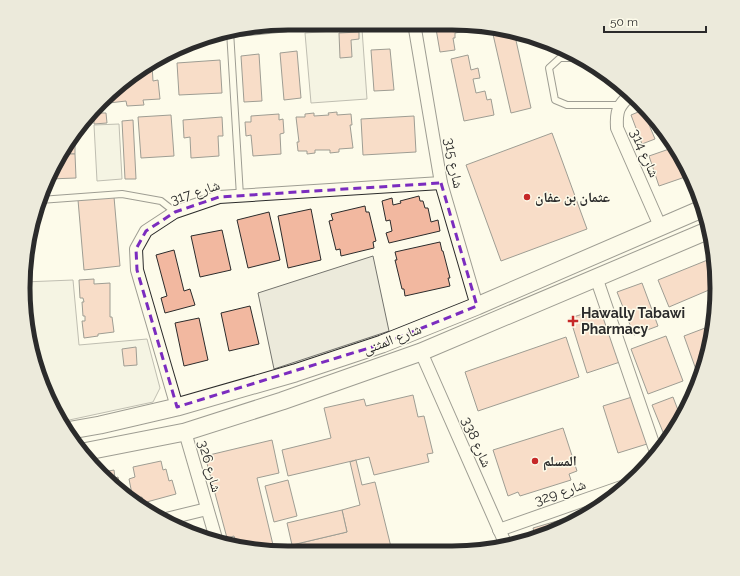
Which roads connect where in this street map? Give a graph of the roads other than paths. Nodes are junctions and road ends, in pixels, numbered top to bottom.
1 (415, 30) edge
2 (229, 37) edge
3 (568, 58) edge
4 (626, 98) edge
5 (620, 104) junction
6 (441, 183) junction
7 (240, 196) junction
8 (46, 200) edge
9 (698, 211) edge
10 (175, 212) junction
11 (660, 226) junction
12 (704, 232) edge
13 (596, 277) junction
14 (477, 306) junction
15 (421, 352) junction
16 (177, 407) junction
17 (72, 430) edge
18 (185, 432) junction
19 (655, 448) edge
20 (88, 451) edge
21 (612, 490) edge
22 (207, 509) junction
23 (172, 518) edge
24 (499, 530) junction
25 (215, 535) edge
26 (504, 541) edge

1 - 6 street, شارع 315
2 - 7 lane
3 - 5 lane
4 - 5 street
5 - 11 street, شارع 314
6 - 7 street, شارع 317
6 - 14 street, شارع 315
7 - 10 street, شارع 317
8 - 10 lane
9 - 11 street, شارع المثنى
10 - 16 street, شارع 317
11 - 14 street, شارع المثنى
12 - 13 street, شارع المثنى
13 - 15 street, شارع المثنى
13 - 19 street
14 - 16 street, شارع المثنى
15 - 18 street, شارع المثنى
15 - 24 street, شارع 338
16 - 17 street, شارع المثنى
18 - 20 street, شارع المثنى
18 - 22 street, شارع 326
21 - 24 street, شارع 329
22 - 23 street, شارع 326
22 - 25 street, شارع 326
24 - 26 street, شارع 338

